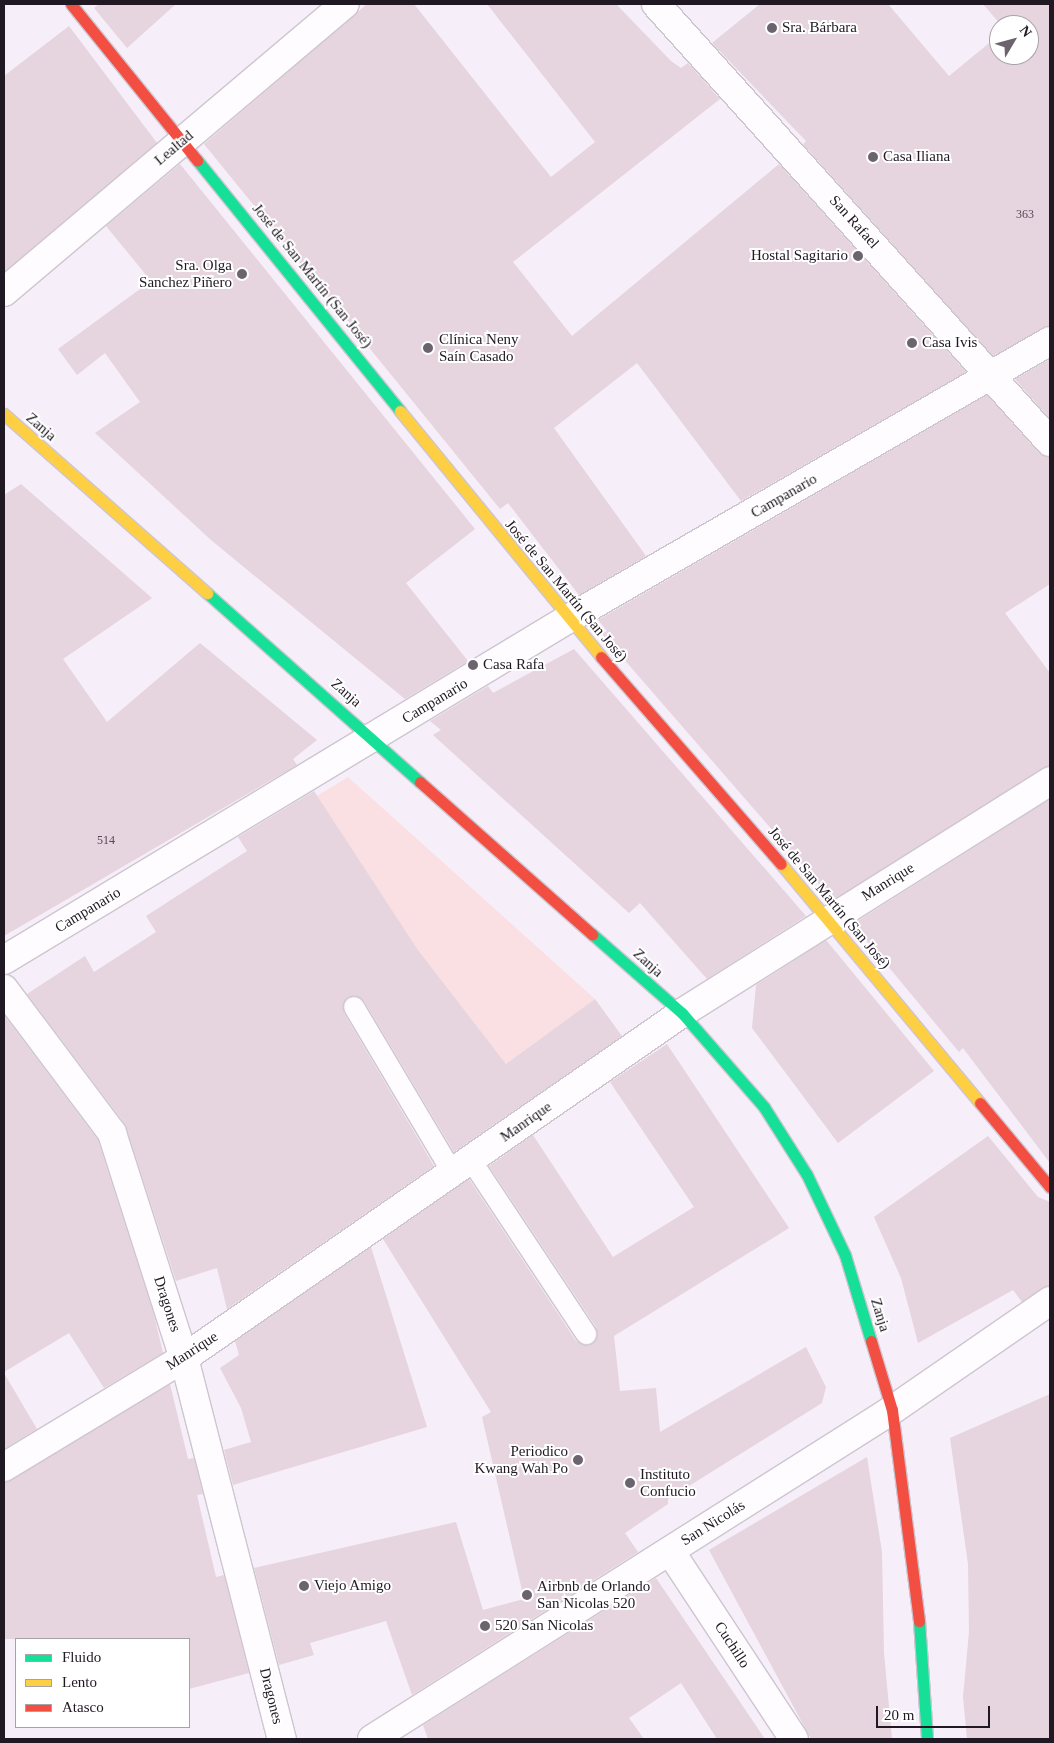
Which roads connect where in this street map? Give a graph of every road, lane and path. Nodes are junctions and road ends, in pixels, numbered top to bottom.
1 (71, 4) edge
2 (345, 4) edge
3 (656, 4) edge
4 (184, 139) junction
5 (4, 292) edge
6 (1050, 341) edge
7 (994, 376) junction
8 (4, 414) edge
9 (1050, 442) edge
10 (568, 620) junction
11 (374, 738) junction
12 (1050, 781) edge
13 (829, 919) junction
14 (4, 960) edge
15 (4, 989) edge
16 (354, 1007) dead end
17 (682, 1013) junction
18 (462, 1166) junction
19 (1050, 1187) edge
20 (1050, 1301) edge
21 (586, 1334) dead end
22 (184, 1358) junction
23 (892, 1410) junction
24 (4, 1467) edge
25 (670, 1550) junction
26 (282, 1739) edge
27 (372, 1739) edge
28 (794, 1739) edge
29 (927, 1739) edge

1 - 4 main road, José de San Martín (San José)
2 - 4 street, Lealtad
3 - 7 street, San Rafael
4 - 5 street, Lealtad
4 - 10 main road, José de San Martín (San José)
6 - 7 street, Campanario
7 - 9 street, San Rafael
7 - 10 street, Campanario
8 - 11 main road, Zanja
10 - 11 street, Campanario
10 - 13 main road, José de San Martín (San José)
11 - 14 street, Campanario
11 - 17 main road, Zanja
12 - 13 street, Manrique
13 - 17 street, Manrique
13 - 19 main road, José de San Martín (San José)
15 - 22 street, Dragones
16 - 18 lane
17 - 18 street, Manrique
17 - 23 main road, Zanja
18 - 21 lane
18 - 22 street, Manrique
20 - 23 street, San Nicolás
22 - 24 street, Manrique
22 - 26 street, Dragones
23 - 25 street, San Nicolás
23 - 29 main road, Zanja
25 - 27 street, San Nicolás
25 - 28 street, Cuchillo

